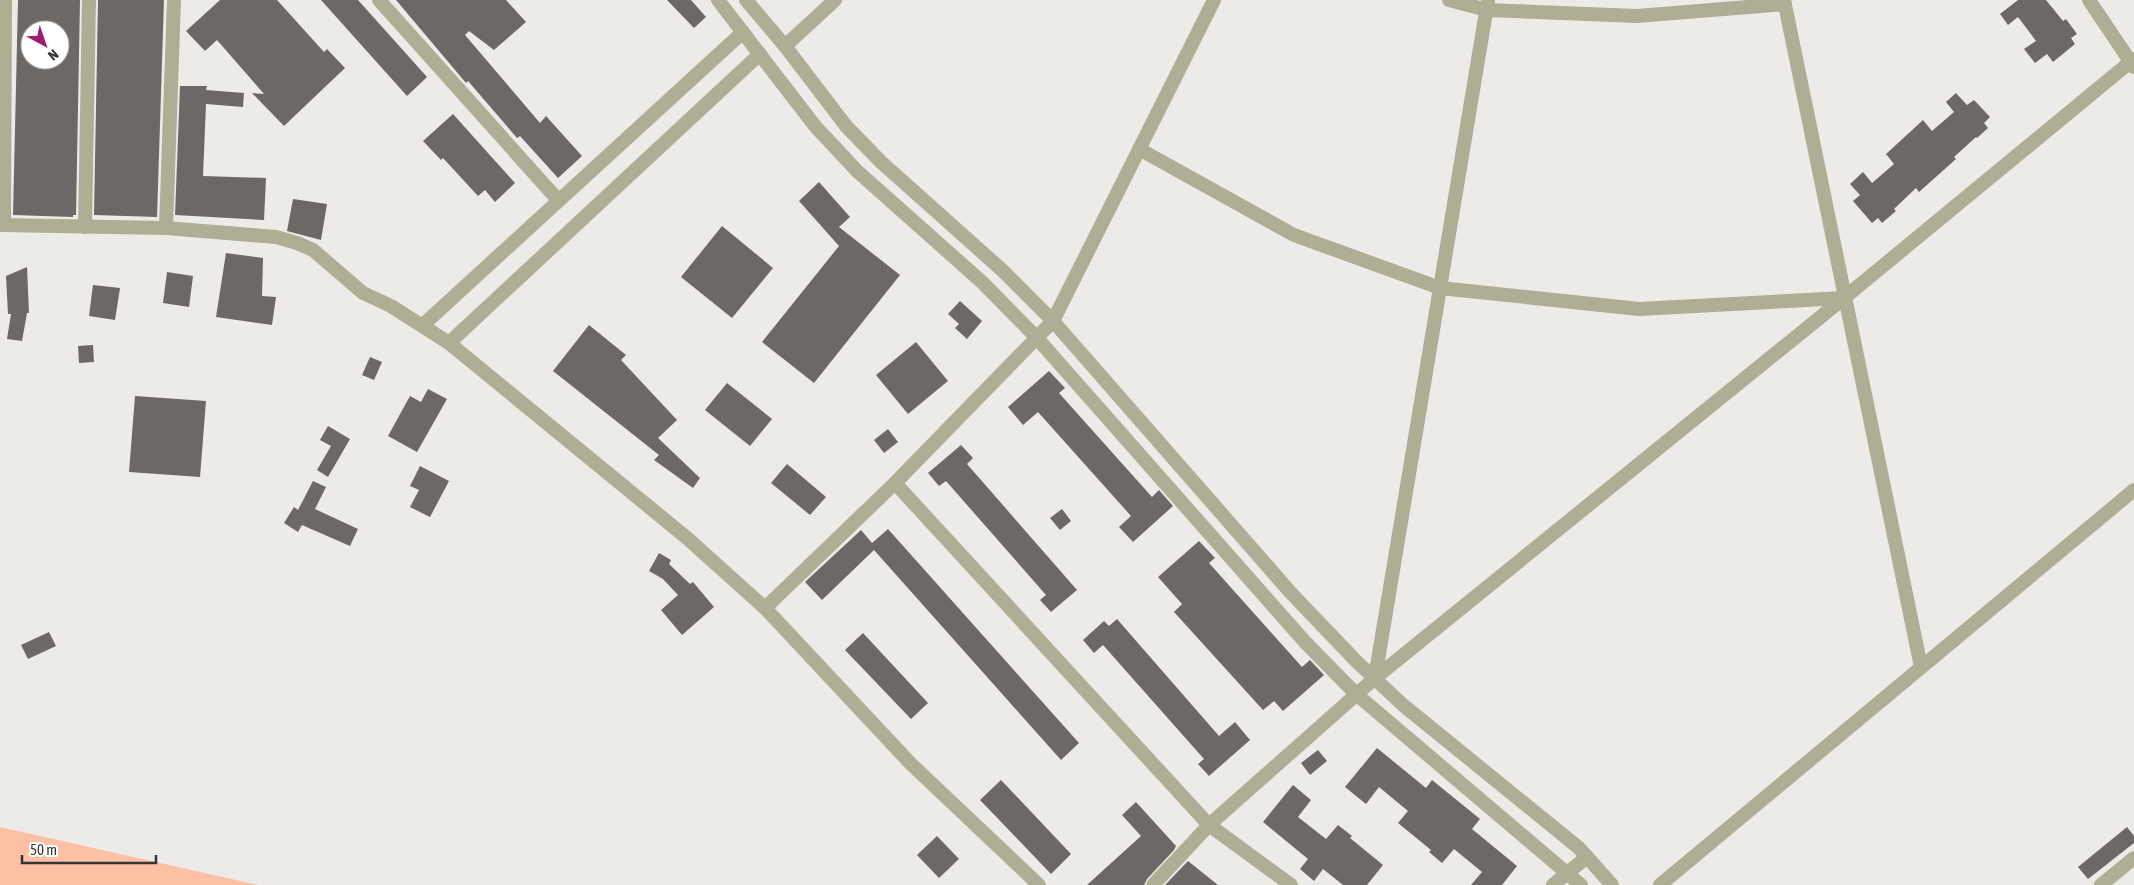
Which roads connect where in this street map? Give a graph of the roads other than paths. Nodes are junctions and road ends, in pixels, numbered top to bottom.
1 (5, 0) edge
2 (89, 0) edge
3 (174, 0) edge
4 (379, 0) edge
5 (718, 0) edge
6 (835, 0) edge
7 (1214, 0) edge
8 (1449, 0) edge
9 (2089, 0) edge
10 (1785, 2) edge
11 (754, 3) edge
12 (1488, 5) edge
13 (743, 32) junction
14 (785, 46) junction
15 (760, 54) junction
16 (2133, 63) edge
17 (1139, 149) junction
18 (558, 200) junction
19 (2, 225) edge
20 (85, 227) junction
21 (166, 228) junction
22 (1440, 288) junction
23 (1844, 298) junction
24 (1053, 321) junction
25 (423, 325) junction
26 (1036, 337) junction
27 (449, 343) junction
28 (895, 483) junction
29 (2134, 490) edge
30 (765, 608) junction
31 (1921, 667) junction
32 (1374, 678) junction
33 (1356, 694) junction
34 (1208, 825) junction
35 (1587, 857) junction
36 (2134, 858) edge
37 (1569, 873) junction
38 (1039, 885) edge
39 (1153, 885) edge
40 (1291, 885) edge
41 (1553, 885) edge
42 (1581, 885) edge
43 (1612, 885) edge
44 (1660, 885) edge
45 (2101, 885) edge

1 - 19 street
2 - 20 street
3 - 21 street
4 - 18 street
5 - 13 street
6 - 14 street
7 - 17 street
8 - 12 street
9 - 16 street
10 - 12 street
10 - 23 street
11 - 14 street
12 - 22 street
13 - 15 street
13 - 18 street
14 - 24 street
15 - 26 street
15 - 27 street
16 - 23 street
17 - 22 street
17 - 24 street
18 - 25 street
19 - 20 street
20 - 21 street
21 - 25 street
22 - 23 street
22 - 32 street
23 - 31 street
23 - 32 street
24 - 26 street
24 - 32 street
25 - 27 street
26 - 28 street
26 - 33 street
27 - 30 street
28 - 30 street
28 - 34 street
29 - 31 street
30 - 38 street
31 - 44 street
32 - 33 street
32 - 35 street
33 - 34 street
33 - 37 street
34 - 39 street
34 - 40 street
35 - 37 street
35 - 43 street
36 - 45 street
37 - 41 street
37 - 42 street

